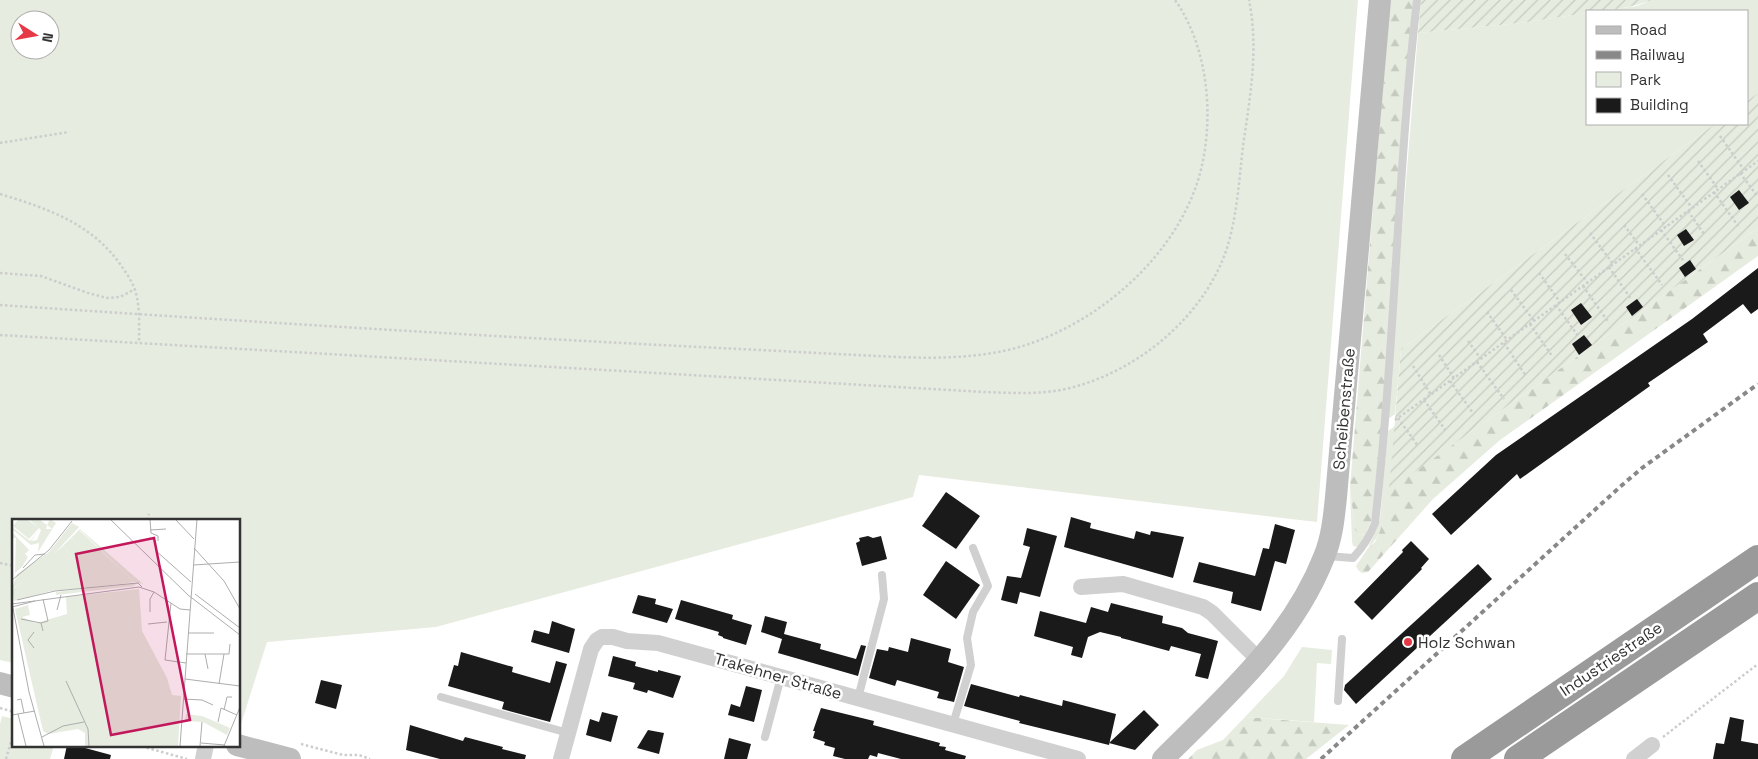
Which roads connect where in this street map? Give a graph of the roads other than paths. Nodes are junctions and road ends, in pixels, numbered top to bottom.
1 (1380, 0) edge
2 (1417, 0) edge
3 (973, 548) dead end
4 (1325, 556) junction
5 (1758, 559) edge
6 (882, 575) dead end
7 (1080, 587) dead end
8 (1758, 596) edge
9 (1342, 640) dead end
10 (1260, 661) junction
11 (781, 677) junction
12 (441, 697) dead end
13 (858, 698) junction
14 (1338, 700) dead end
15 (953, 724) junction
16 (568, 733) junction
17 (765, 737) dead end
18 (240, 745) edge
19 (1652, 745) road end
20 (206, 746) edge
21 (293, 751) edge
22 (203, 759) edge
23 (561, 759) edge
24 (1078, 759) edge
25 (1163, 759) edge
26 (1465, 759) edge
27 (1518, 759) edge
28 (1634, 759) edge

1 - 4 street, Scheibenstraße
2 - 4 lane
3 - 15 lane
4 - 10 street, Scheibenstraße
5 - 26 highway, Industriestraße
6 - 13 lane
7 - 10 street
8 - 27 highway, Industriestraße
9 - 14 lane
10 - 25 street, Scheibenstraße
11 - 13 street, Trakehner Straße
11 - 16 street, Trakehner Straße
11 - 17 lane
12 - 16 lane
13 - 15 street, Trakehner Straße
15 - 24 street, Trakehner Straße
16 - 23 street, Trakehner Straße
18 - 21 street
19 - 28 street
20 - 22 street

